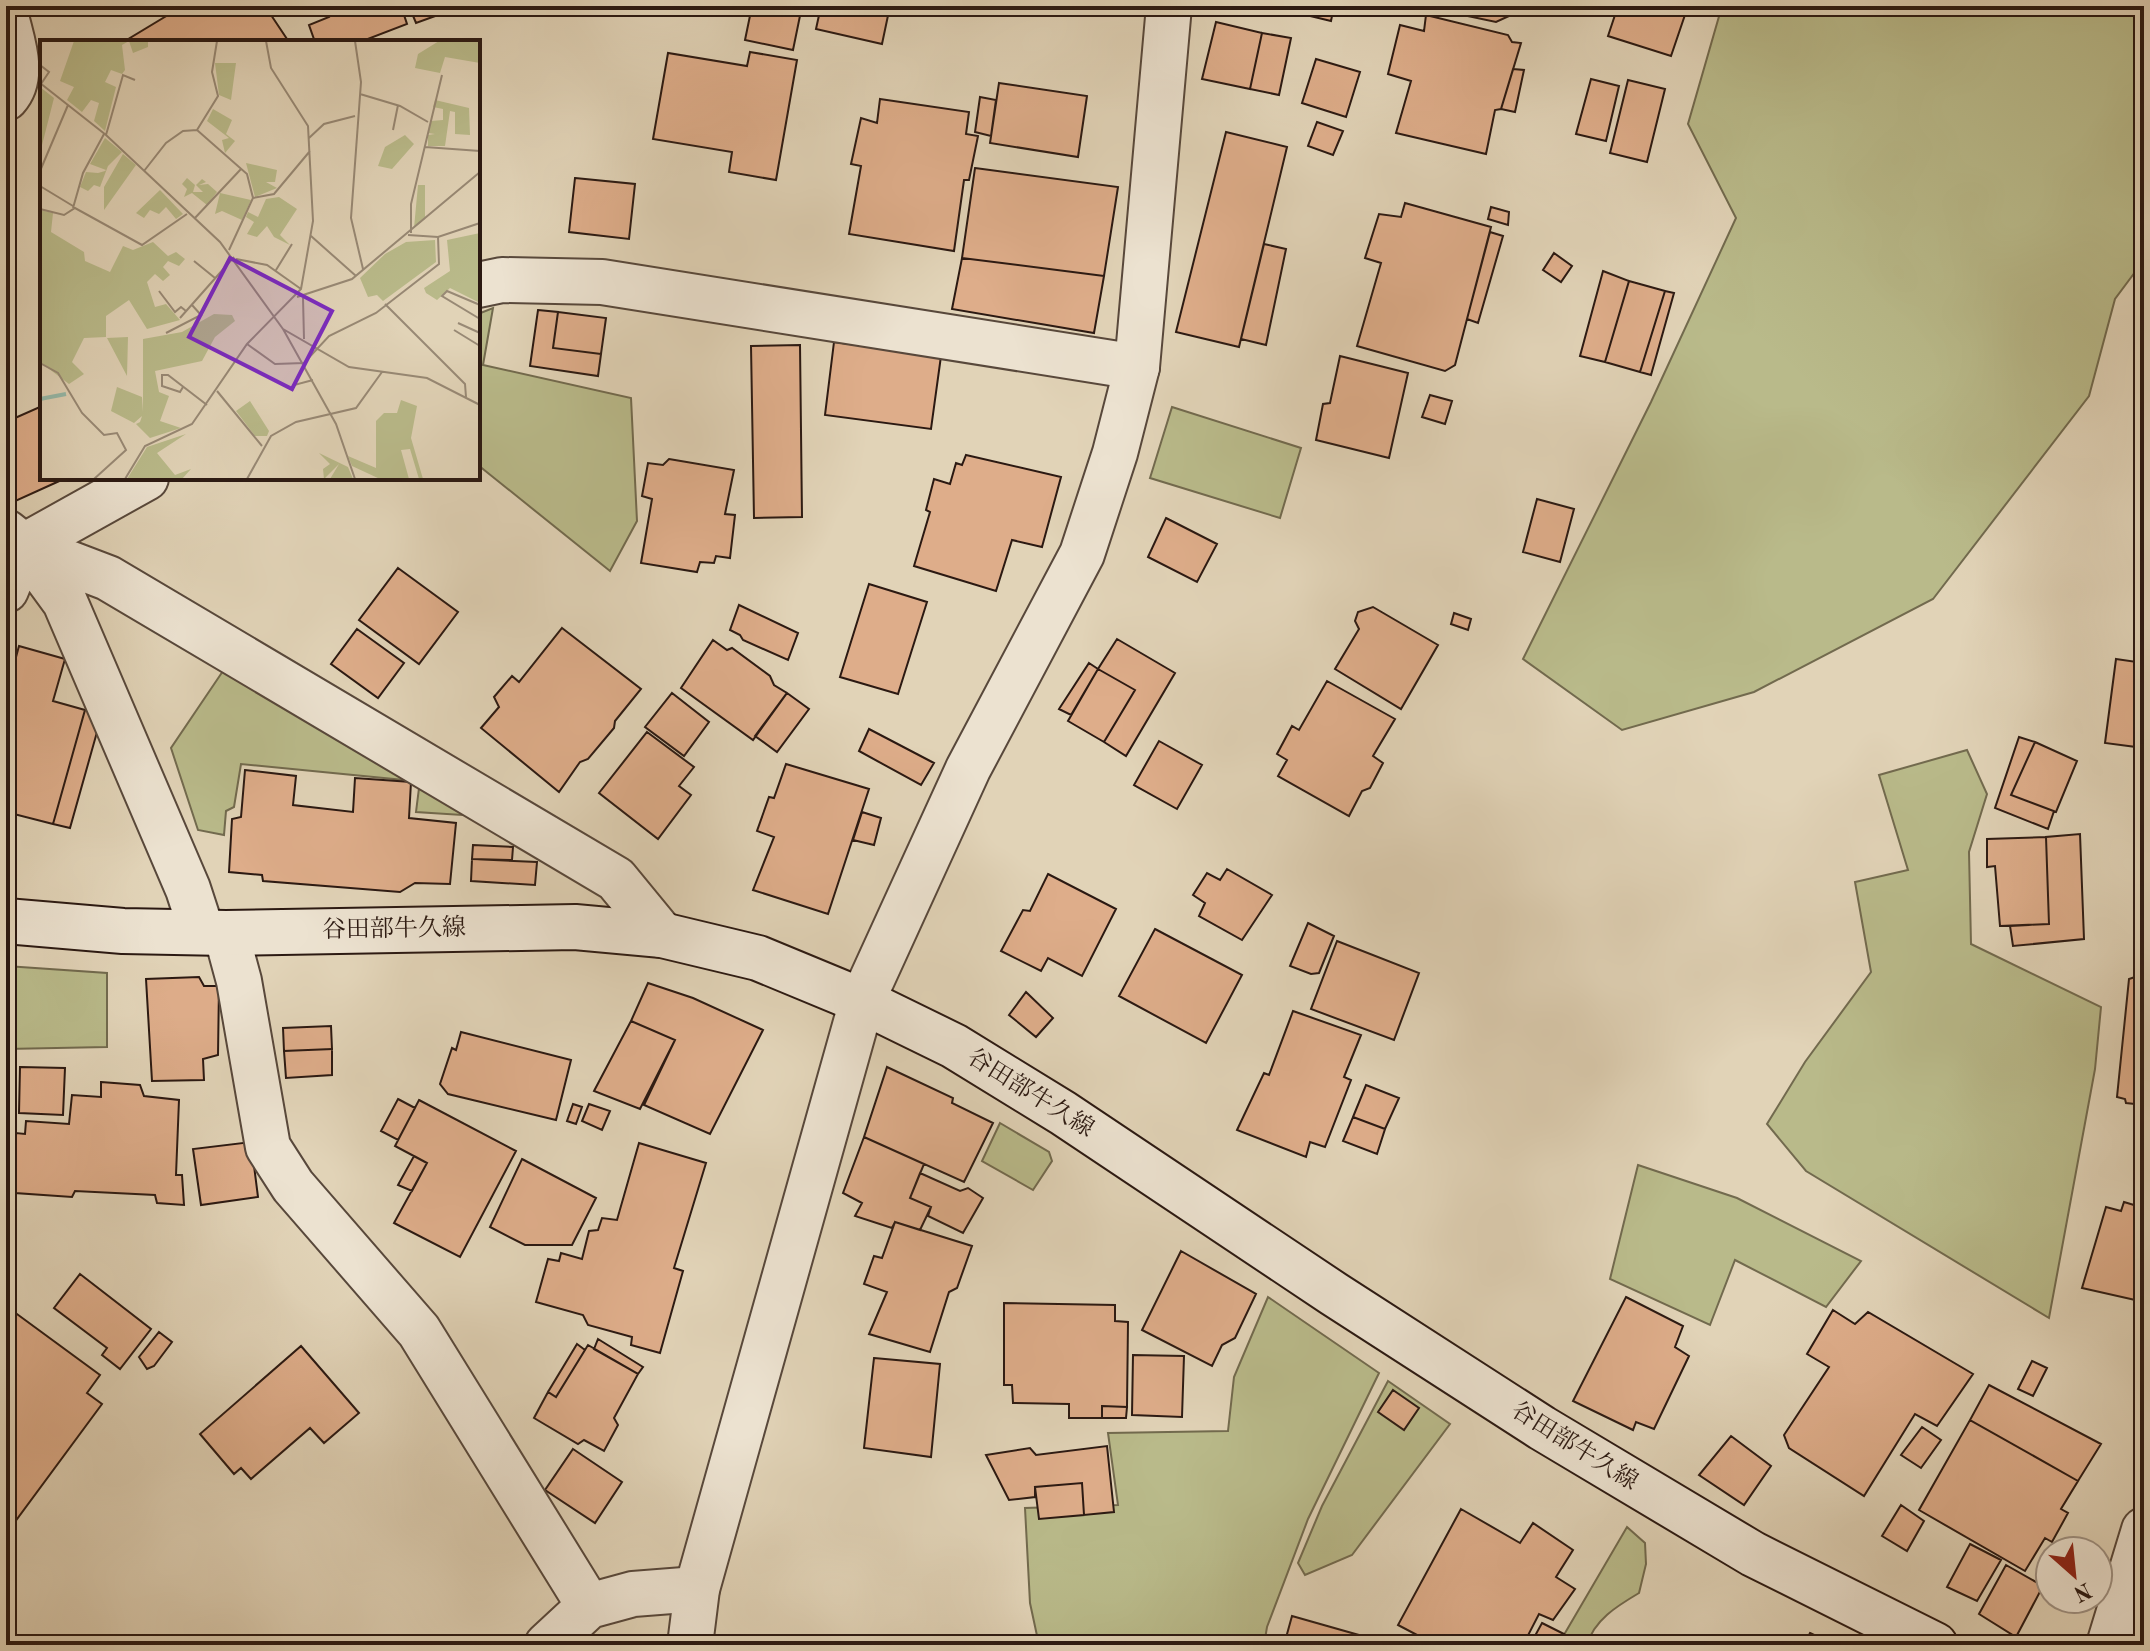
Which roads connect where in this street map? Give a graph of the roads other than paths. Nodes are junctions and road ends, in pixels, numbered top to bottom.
1 (1169, 6) edge
2 (6, 16) edge
3 (6, 98) edge
4 (480, 285) edge
5 (1137, 367) junction
6 (142, 480) edge
7 (15, 539) edge
8 (6, 590) edge
9 (6, 921) edge
10 (214, 933) junction
11 (662, 935) junction
12 (862, 1001) junction
13 (2144, 1530) edge
14 (697, 1589) junction
15 (589, 1606) junction
16 (547, 1645) edge
17 (690, 1645) edge
18 (1935, 1645) edge
19 (2109, 1645) edge

1 - 5 street
2 - 3 street
4 - 5 street
5 - 12 street
6 - 7 street
7 - 8 street
7 - 10 street
7 - 11 street
9 - 10 street, 谷田部牛久線
10 - 11 street, 谷田部牛久線
10 - 15 street
11 - 12 street, 谷田部牛久線
12 - 14 street
12 - 18 street, 谷田部牛久線
13 - 19 street
14 - 15 street
14 - 17 street
15 - 16 street

